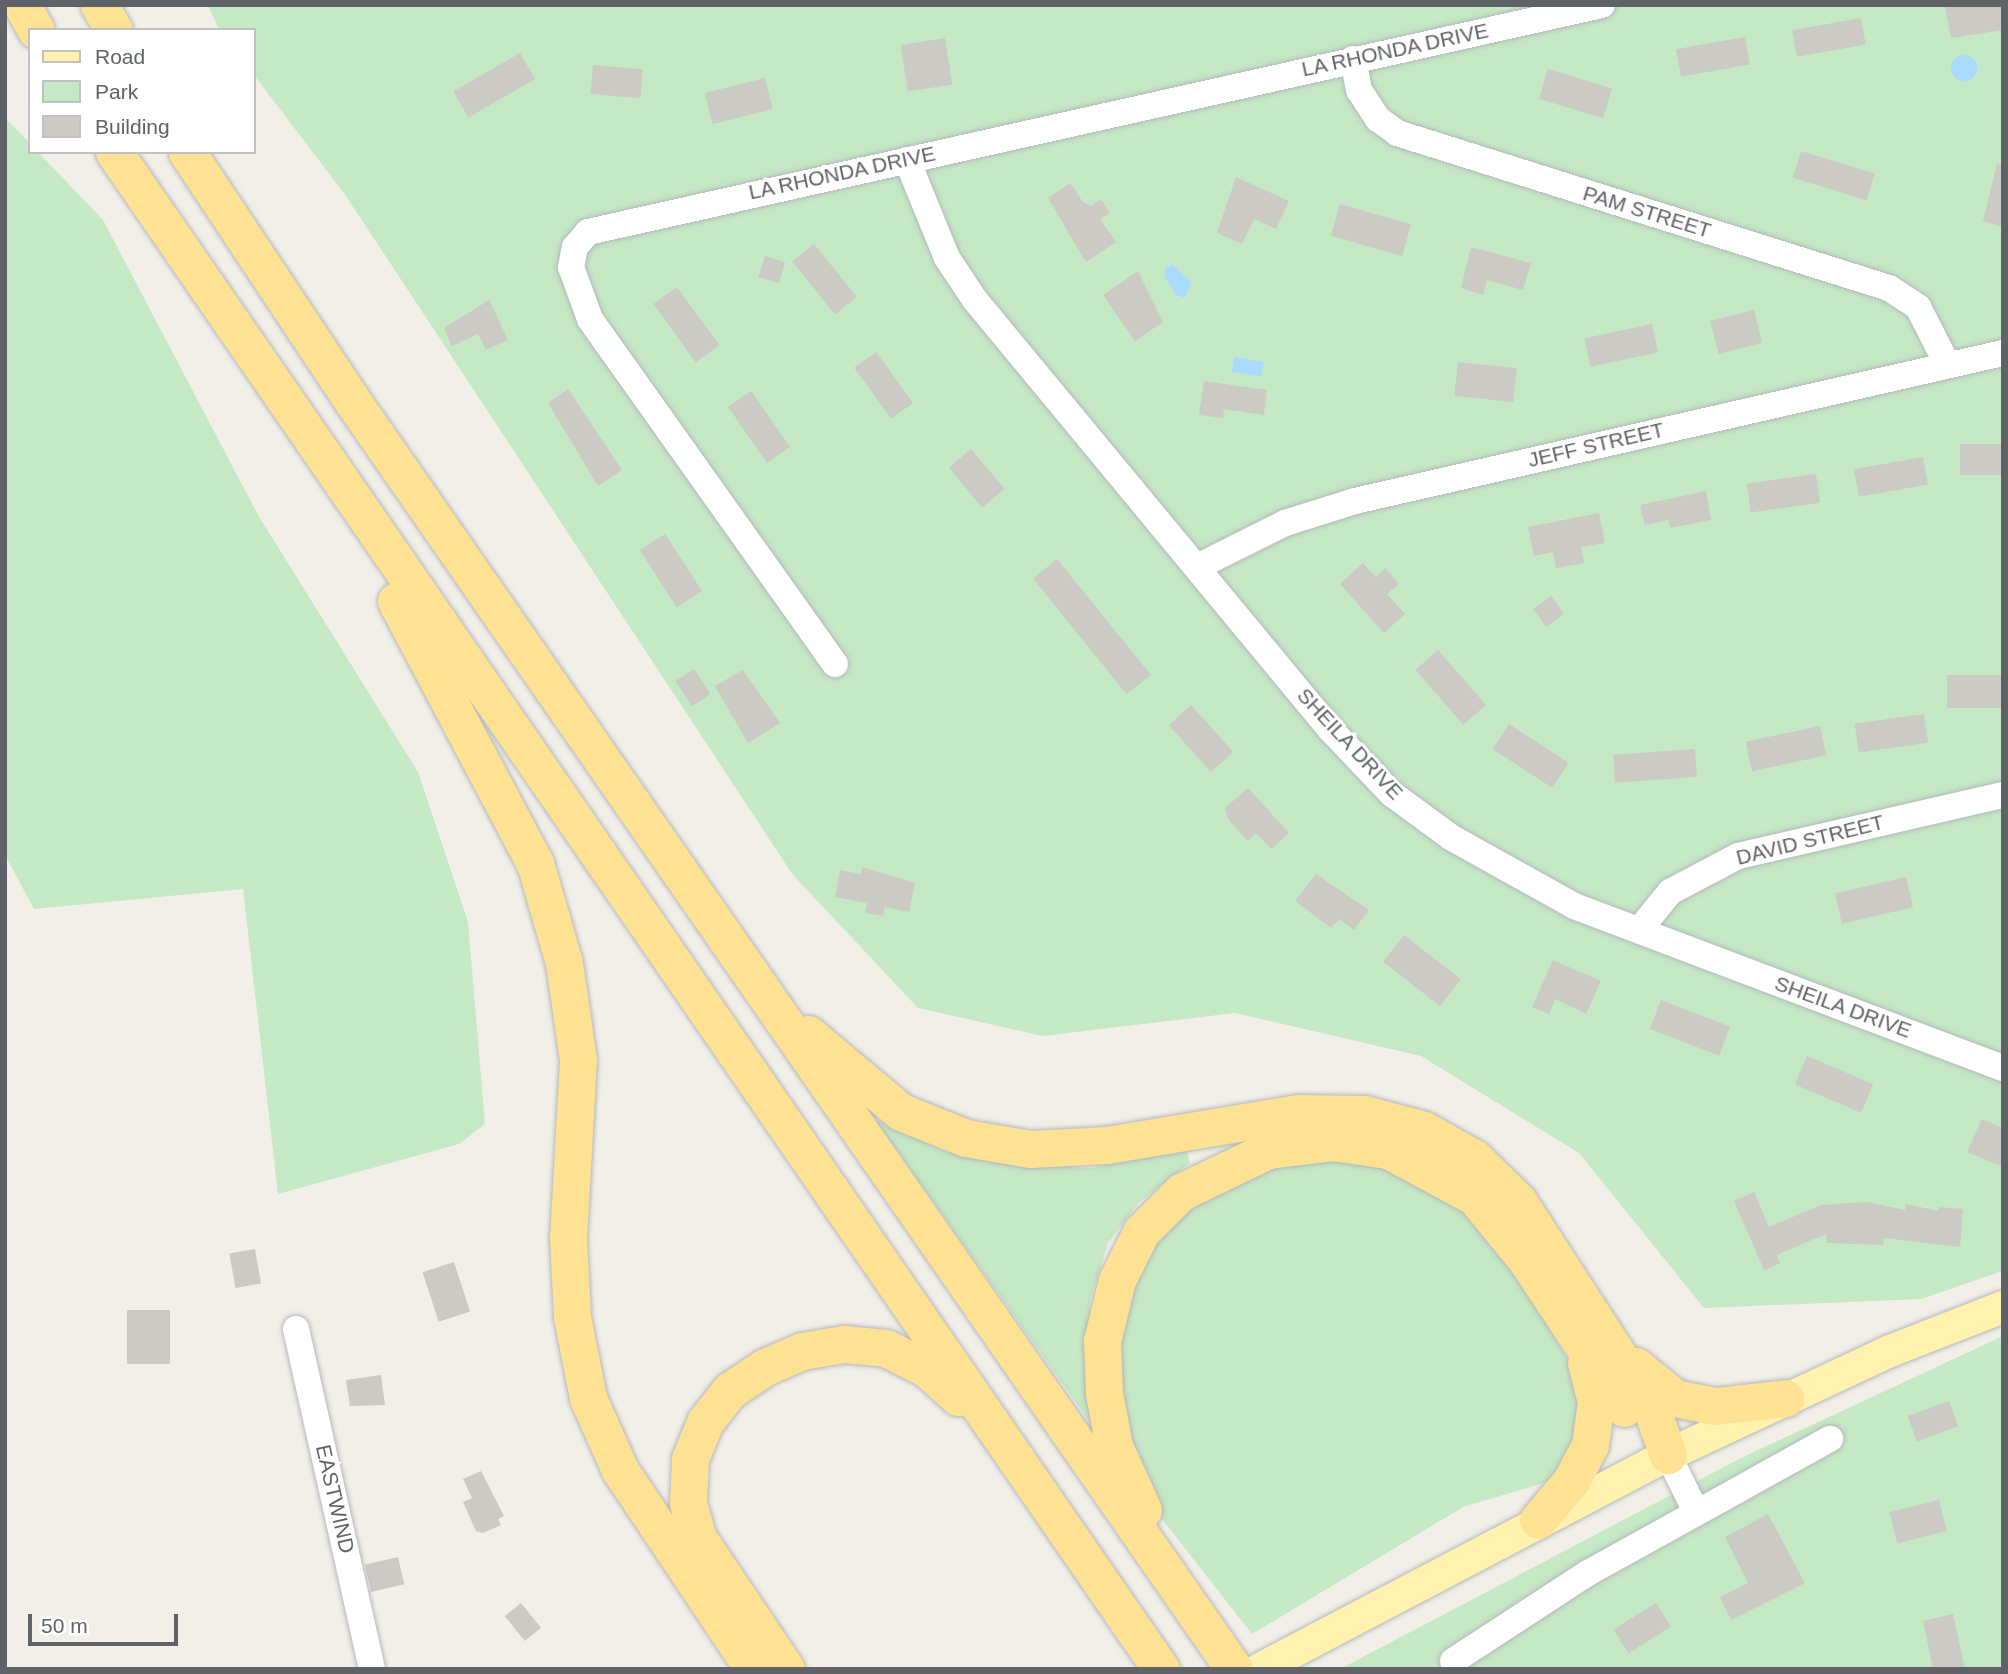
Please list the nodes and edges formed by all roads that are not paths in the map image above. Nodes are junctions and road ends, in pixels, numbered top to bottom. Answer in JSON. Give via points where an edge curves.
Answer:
{"nodes":[{"id":1,"x":22,"y":5,"type":"edge"},
{"id":2,"x":99,"y":5,"type":"edge"},
{"id":3,"x":1602,"y":5,"type":"edge"},
{"id":4,"x":35,"y":28,"type":"edge"},
{"id":5,"x":113,"y":28,"type":"edge"},
{"id":6,"x":1353,"y":59,"type":"junction"},
{"id":7,"x":115,"y":154,"type":"edge"},
{"id":8,"x":188,"y":154,"type":"edge"},
{"id":9,"x":907,"y":160,"type":"junction"},
{"id":10,"x":2003,"y":354,"type":"edge"},
{"id":11,"x":1947,"y":364,"type":"junction"},
{"id":12,"x":295,"y":420,"type":"junction"},
{"id":13,"x":1199,"y":566,"type":"junction"},
{"id":14,"x":835,"y":664,"type":"dead end"},
{"id":15,"x":2003,"y":795,"type":"edge"},
{"id":16,"x":1640,"y":929,"type":"junction"},
{"id":17,"x":762,"y":993,"type":"junction"},
{"id":18,"x":2003,"y":1068,"type":"edge"},
{"id":19,"x":2003,"y":1307,"type":"edge"},
{"id":20,"x":296,"y":1329,"type":"dead end"},
{"id":21,"x":1595,"y":1341,"type":"junction"},
{"id":22,"x":1786,"y":1398,"type":"junction"},
{"id":23,"x":995,"y":1430,"type":"junction"},
{"id":24,"x":1830,"y":1440,"type":"dead end"},
{"id":25,"x":1668,"y":1455,"type":"junction"},
{"id":26,"x":1696,"y":1512,"type":"junction"},
{"id":27,"x":1538,"y":1520,"type":"junction"},
{"id":28,"x":1177,"y":1588,"type":"junction"},
{"id":29,"x":1453,"y":1661,"type":"dead end"},
{"id":30,"x":372,"y":1669,"type":"edge"},
{"id":31,"x":753,"y":1669,"type":"edge"},
{"id":32,"x":786,"y":1669,"type":"edge"},
{"id":33,"x":1161,"y":1669,"type":"edge"},
{"id":34,"x":1234,"y":1669,"type":"edge"},
{"id":35,"x":1260,"y":1669,"type":"edge"}],
"edges":[{"from":1,"to":4,"type":"highway"},
{"from":2,"to":5,"type":"highway"},
{"from":3,"to":6,"type":"street","name":"LA RHONDA DRIVE"},
{"from":6,"to":9,"type":"street","name":"LA RHONDA DRIVE"},
{"from":6,"to":11,"type":"street","name":"PAM STREET","via":[[1359,90],[1378,119],[1397,133],[1889,288],[1918,307]]},
{"from":7,"to":12,"type":"highway"},
{"from":8,"to":17,"type":"highway","via":[[359,410]]},
{"from":9,"to":13,"type":"street","name":"SHEILA DRIVE","via":[[947,258],[975,300]]},
{"from":9,"to":14,"type":"street","name":"LA RHONDA DRIVE","via":[[589,232],[575,247],[571,267],[596,328]]},
{"from":10,"to":11,"type":"street","name":"JEFF STREET"},
{"from":11,"to":13,"type":"street","name":"JEFF STREET","via":[[1355,501],[1285,523]]},
{"from":12,"to":23,"type":"highway"},
{"from":12,"to":31,"type":"highway","via":[[535,863],[564,963],[578,1060],[568,1238],[572,1317],[588,1398],[620,1470]]},
{"from":13,"to":16,"type":"street","name":"SHEILA DRIVE","via":[[1330,729],[1392,794],[1452,838],[1522,878],[1574,906]]},
{"from":15,"to":16,"type":"street","name":"DAVID STREET","via":[[1738,856],[1670,892]]},
{"from":16,"to":18,"type":"street","name":"SHEILA DRIVE"},
{"from":17,"to":21,"type":"highway","via":[[901,1112],[966,1138],[1030,1149],[1107,1145],[1299,1113],[1364,1114],[1424,1130],[1474,1158],[1518,1201]]},
{"from":17,"to":28,"type":"highway"},
{"from":19,"to":22,"type":"main road"},
{"from":20,"to":30,"type":"street","name":"EASTWIND"},
{"from":21,"to":22,"type":"highway","via":[[1675,1398],[1715,1406]]},
{"from":21,"to":25,"type":"highway","via":[[1650,1404]]},
{"from":21,"to":27,"type":"highway","via":[[1596,1402],[1590,1444],[1571,1481]]},
{"from":21,"to":28,"type":"highway","via":[[1475,1197],[1388,1150],[1333,1142],[1268,1150],[1181,1192],[1141,1232],[1117,1280],[1102,1341],[1114,1446]]},
{"from":22,"to":25,"type":"main road"},
{"from":23,"to":32,"type":"highway","via":[[927,1369],[886,1348],[844,1344],[803,1351],[765,1367],[729,1391],[705,1422],[690,1459],[688,1503],[698,1538]]},
{"from":23,"to":33,"type":"highway"},
{"from":24,"to":26,"type":"street"},
{"from":25,"to":26,"type":"street"},
{"from":25,"to":27,"type":"main road"},
{"from":26,"to":29,"type":"street","via":[[1548,1596]]},
{"from":27,"to":35,"type":"main road"},
{"from":28,"to":34,"type":"highway"}]}
